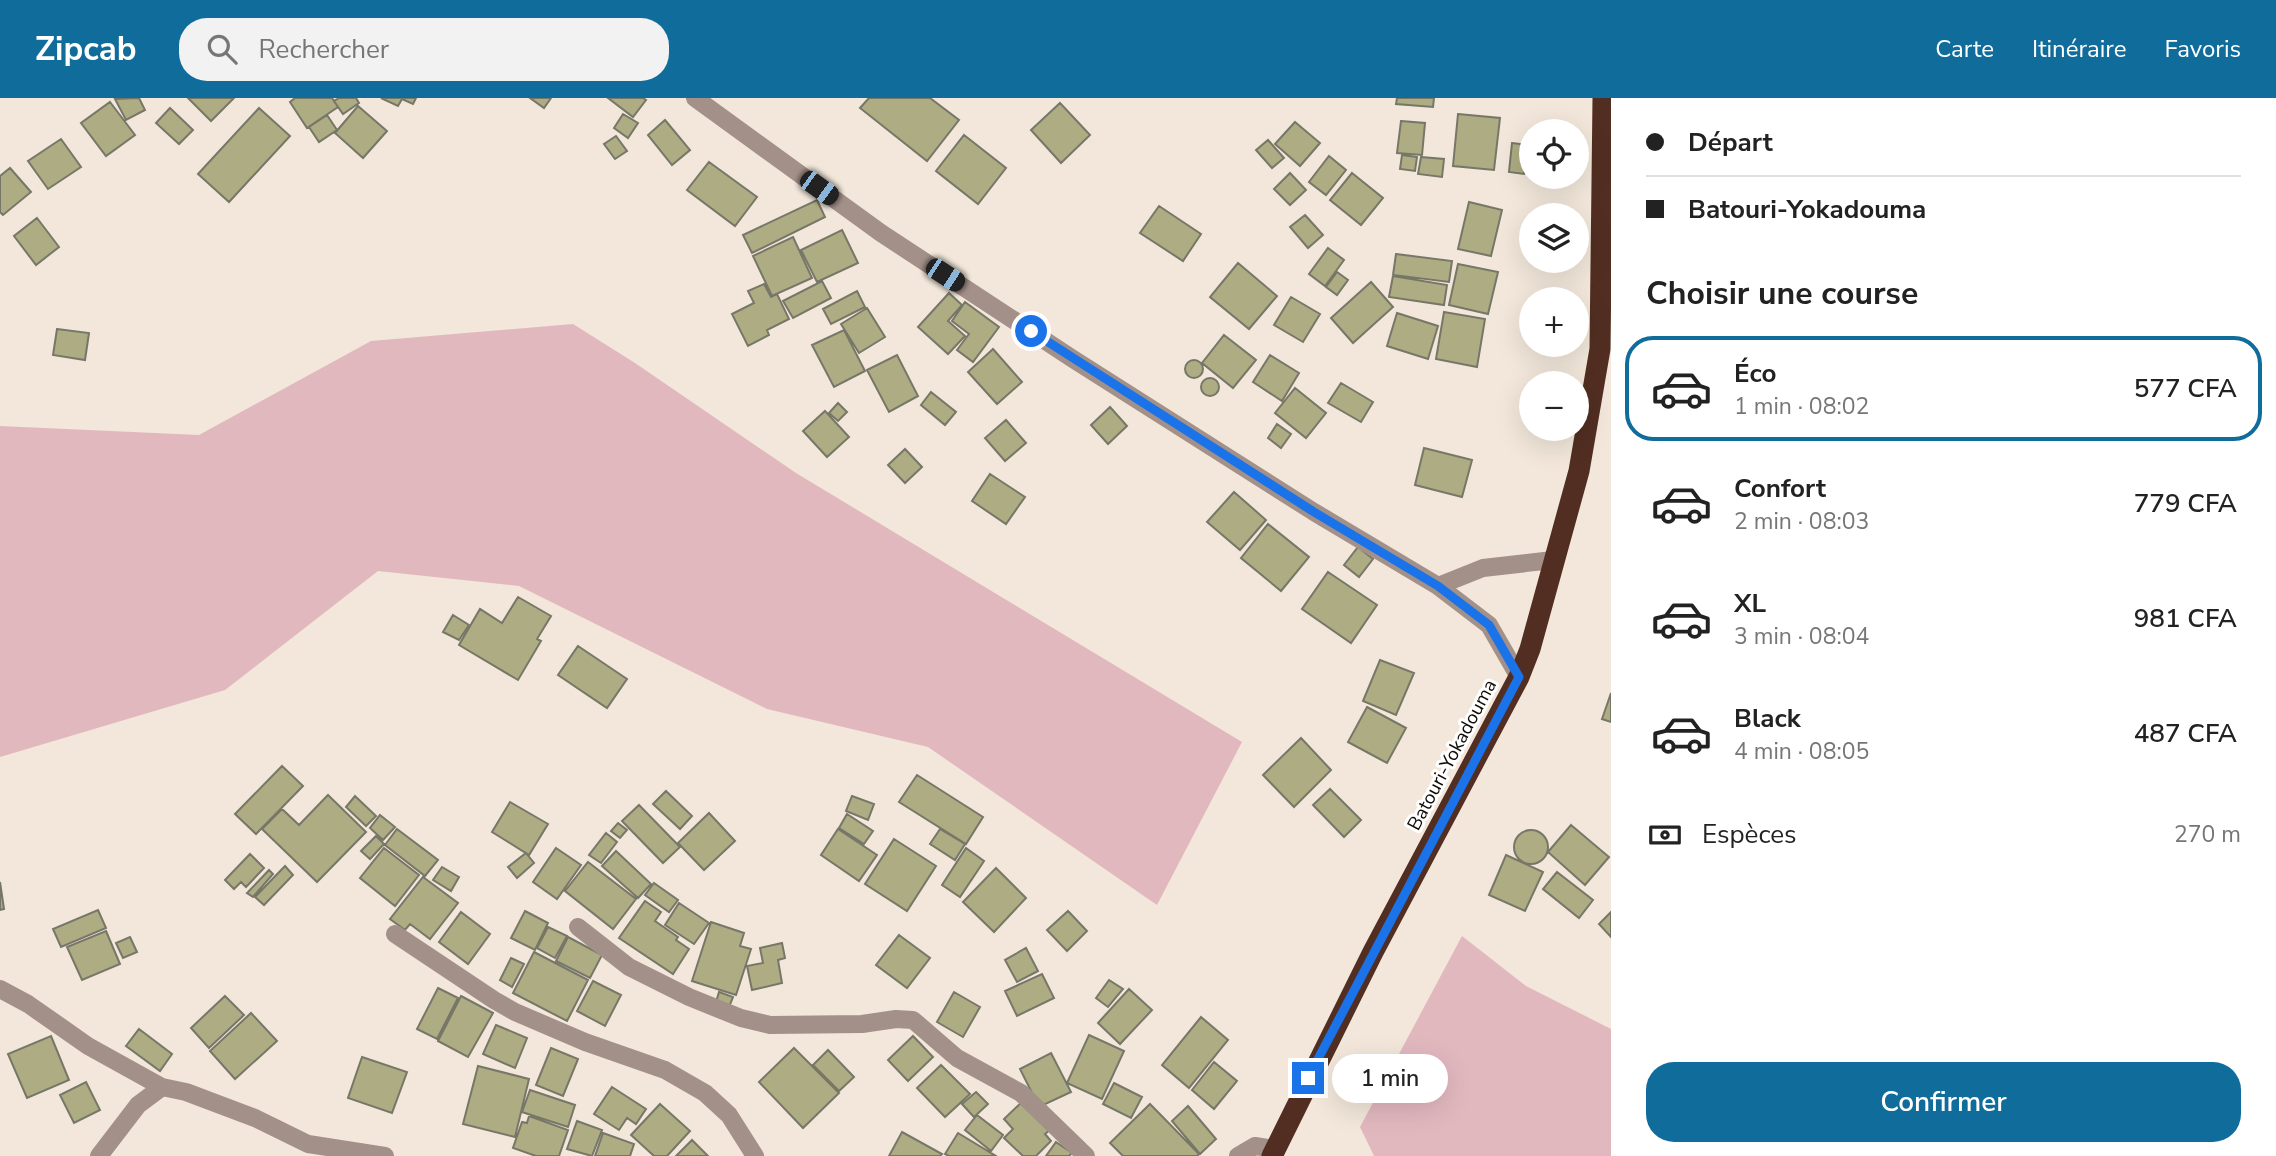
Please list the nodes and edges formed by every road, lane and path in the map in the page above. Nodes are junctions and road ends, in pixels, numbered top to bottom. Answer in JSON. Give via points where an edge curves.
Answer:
{"nodes":[{"id":1,"x":695,"y":98,"type":"edge"},
{"id":2,"x":1603,"y":98,"type":"edge"},
{"id":3,"x":1606,"y":351,"type":"edge"},
{"id":4,"x":1553,"y":560,"type":"junction"},
{"id":5,"x":1438,"y":586,"type":"junction"},
{"id":6,"x":1519,"y":677,"type":"junction"},
{"id":7,"x":578,"y":926,"type":"dead end"},
{"id":8,"x":395,"y":934,"type":"dead end"},
{"id":9,"x":0,"y":989,"type":"edge"},
{"id":10,"x":162,"y":1087,"type":"junction"},
{"id":11,"x":1273,"y":1153,"type":"edge"},
{"id":12,"x":99,"y":1156,"type":"edge"},
{"id":13,"x":385,"y":1156,"type":"edge"},
{"id":14,"x":755,"y":1156,"type":"edge"},
{"id":15,"x":1086,"y":1156,"type":"edge"},
{"id":16,"x":1238,"y":1156,"type":"edge"}],
"edges":[{"from":1,"to":5,"type":"street","via":[[881,233],[1062,352]]},
{"from":2,"to":3,"type":"highway","name":"Batouri-Yokadouma"},
{"from":3,"to":4,"type":"highway","name":"Batouri-Yokadouma"},
{"from":4,"to":5,"type":"street","via":[[1483,568]]},
{"from":4,"to":6,"type":"highway","name":"Batouri-Yokadouma"},
{"from":5,"to":6,"type":"street","via":[[1489,625]]},
{"from":6,"to":11,"type":"highway","name":"Batouri-Yokadouma"},
{"from":7,"to":15,"type":"street","via":[[629,967],[741,1017],[770,1025],[913,1020],[957,1058],[1021,1093]]},
{"from":8,"to":14,"type":"street","via":[[515,1012],[665,1070],[705,1093],[729,1115]]},
{"from":9,"to":10,"type":"street"},
{"from":10,"to":12,"type":"street","via":[[138,1105]]},
{"from":10,"to":13,"type":"street","via":[[255,1118],[308,1143]]},
{"from":11,"to":16,"type":"street","via":[[1255,1146]]}]}
